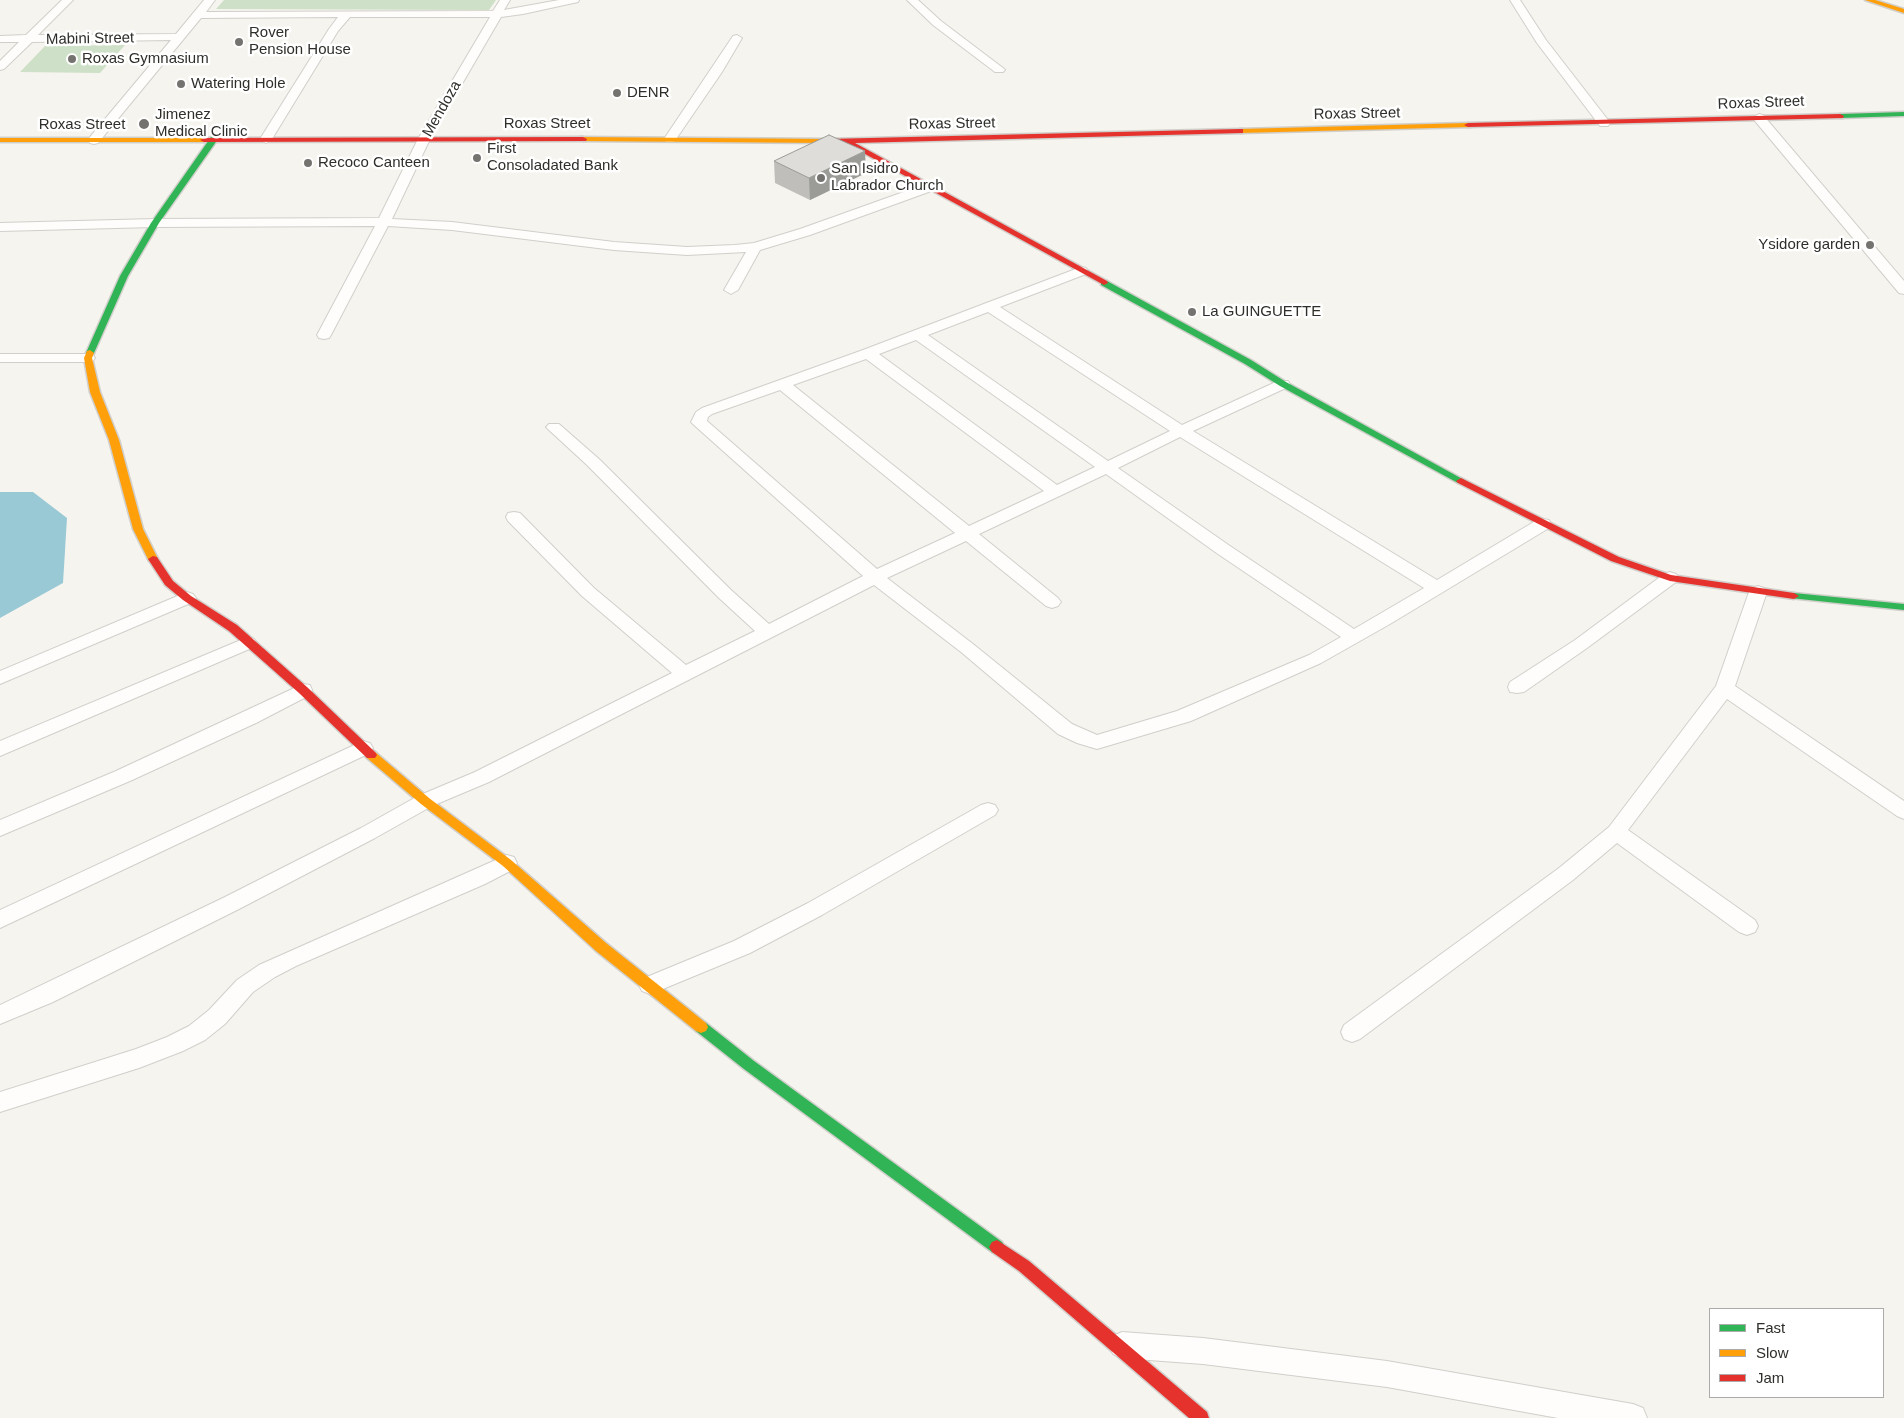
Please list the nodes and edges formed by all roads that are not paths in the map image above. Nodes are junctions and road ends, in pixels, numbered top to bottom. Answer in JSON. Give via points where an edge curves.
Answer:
{"nodes":[{"id":1,"x":68,"y":0,"type":"edge"},
{"id":2,"x":210,"y":0,"type":"edge"},
{"id":3,"x":505,"y":0,"type":"edge"},
{"id":4,"x":574,"y":0,"type":"edge"},
{"id":5,"x":912,"y":0,"type":"edge"},
{"id":6,"x":1515,"y":0,"type":"edge"},
{"id":7,"x":1868,"y":0,"type":"edge"},
{"id":8,"x":1904,"y":11,"type":"edge"},
{"id":9,"x":199,"y":14,"type":"junction"},
{"id":10,"x":347,"y":14,"type":"junction"},
{"id":11,"x":497,"y":14,"type":"junction"},
{"id":12,"x":181,"y":37,"type":"junction"},
{"id":13,"x":737,"y":38,"type":"dead end"},
{"id":14,"x":0,"y":39,"type":"edge"},
{"id":15,"x":29,"y":39,"type":"junction"},
{"id":16,"x":0,"y":67,"type":"edge"},
{"id":17,"x":1000,"y":70,"type":"dead end"},
{"id":18,"x":1904,"y":114,"type":"edge"},
{"id":19,"x":1760,"y":118,"type":"junction"},
{"id":20,"x":1604,"y":122,"type":"junction"},
{"id":21,"x":670,"y":138,"type":"junction"},
{"id":22,"x":214,"y":139,"type":"junction"},
{"id":23,"x":266,"y":139,"type":"junction"},
{"id":24,"x":424,"y":139,"type":"junction"},
{"id":25,"x":0,"y":140,"type":"edge"},
{"id":26,"x":94,"y":140,"type":"junction"},
{"id":27,"x":847,"y":141,"type":"junction"},
{"id":28,"x":930,"y":187,"type":"junction"},
{"id":29,"x":384,"y":222,"type":"junction"},
{"id":30,"x":156,"y":223,"type":"junction"},
{"id":31,"x":0,"y":227,"type":"edge"},
{"id":32,"x":755,"y":247,"type":"junction"},
{"id":33,"x":1081,"y":270,"type":"junction"},
{"id":34,"x":730,"y":290,"type":"dead end"},
{"id":35,"x":1904,"y":290,"type":"edge"},
{"id":36,"x":988,"y":306,"type":"junction"},
{"id":37,"x":917,"y":334,"type":"junction"},
{"id":38,"x":324,"y":335,"type":"dead end"},
{"id":39,"x":868,"y":353,"type":"junction"},
{"id":40,"x":0,"y":358,"type":"edge"},
{"id":41,"x":88,"y":358,"type":"junction"},
{"id":42,"x":1283,"y":384,"type":"junction"},
{"id":43,"x":783,"y":385,"type":"junction"},
{"id":44,"x":554,"y":427,"type":"dead end"},
{"id":45,"x":1181,"y":431,"type":"junction"},
{"id":46,"x":1106,"y":468,"type":"junction"},
{"id":47,"x":1055,"y":491,"type":"junction"},
{"id":48,"x":514,"y":517,"type":"dead end"},
{"id":49,"x":1543,"y":524,"type":"junction"},
{"id":50,"x":967,"y":533,"type":"junction"},
{"id":51,"x":875,"y":577,"type":"junction"},
{"id":52,"x":1670,"y":578,"type":"junction"},
{"id":53,"x":1437,"y":588,"type":"junction"},
{"id":54,"x":1758,"y":592,"type":"junction"},
{"id":55,"x":188,"y":598,"type":"junction"},
{"id":56,"x":1052,"y":602,"type":"dead end"},
{"id":57,"x":1904,"y":607,"type":"edge"},
{"id":58,"x":767,"y":632,"type":"junction"},
{"id":59,"x":1354,"y":637,"type":"junction"},
{"id":60,"x":248,"y":643,"type":"junction"},
{"id":61,"x":685,"y":674,"type":"junction"},
{"id":62,"x":0,"y":678,"type":"edge"},
{"id":63,"x":1517,"y":686,"type":"dead end"},
{"id":64,"x":1725,"y":688,"type":"junction"},
{"id":65,"x":303,"y":690,"type":"junction"},
{"id":66,"x":362,"y":748,"type":"junction"},
{"id":67,"x":0,"y":749,"type":"edge"},
{"id":68,"x":425,"y":801,"type":"junction"},
{"id":69,"x":988,"y":810,"type":"dead end"},
{"id":70,"x":1904,"y":811,"type":"edge"},
{"id":71,"x":0,"y":828,"type":"edge"},
{"id":72,"x":1616,"y":832,"type":"junction"},
{"id":73,"x":507,"y":863,"type":"junction"},
{"id":74,"x":0,"y":920,"type":"edge"},
{"id":75,"x":1747,"y":926,"type":"dead end"},
{"id":76,"x":650,"y":985,"type":"junction"},
{"id":77,"x":0,"y":1014,"type":"edge"},
{"id":78,"x":1352,"y":1032,"type":"dead end"},
{"id":79,"x":0,"y":1102,"type":"edge"},
{"id":80,"x":1115,"y":1344,"type":"junction"},
{"id":81,"x":1201,"y":1418,"type":"edge"},
{"id":82,"x":1633,"y":1418,"type":"edge"}],
"edges":[{"from":1,"to":15,"type":"street"},
{"from":2,"to":9,"type":"street"},
{"from":3,"to":11,"type":"street","name":"Mendoza"},
{"from":4,"to":11,"type":"street"},
{"from":5,"to":17,"type":"street"},
{"from":6,"to":20,"type":"street","via":[[1541,41]]},
{"from":7,"to":8,"type":"street"},
{"from":9,"to":10,"type":"street"},
{"from":9,"to":12,"type":"street"},
{"from":10,"to":11,"type":"street"},
{"from":10,"to":23,"type":"street"},
{"from":11,"to":24,"type":"street","name":"Mendoza"},
{"from":12,"to":15,"type":"street","name":"Mabini Street"},
{"from":12,"to":26,"type":"street"},
{"from":13,"to":21,"type":"street"},
{"from":14,"to":15,"type":"street","name":"Mabini Street"},
{"from":15,"to":16,"type":"street"},
{"from":18,"to":19,"type":"street","name":"Roxas Street"},
{"from":19,"to":20,"type":"street","name":"Roxas Street"},
{"from":19,"to":35,"type":"street"},
{"from":20,"to":27,"type":"street","name":"Roxas Street"},
{"from":21,"to":24,"type":"street","name":"Roxas Street"},
{"from":21,"to":27,"type":"street","name":"Roxas Street"},
{"from":22,"to":23,"type":"street","name":"Roxas Street"},
{"from":22,"to":26,"type":"street","name":"Roxas Street"},
{"from":22,"to":30,"type":"street"},
{"from":23,"to":24,"type":"street","name":"Roxas Street"},
{"from":24,"to":29,"type":"street","name":"Mendoza"},
{"from":25,"to":26,"type":"street","name":"Roxas Street"},
{"from":27,"to":28,"type":"street"},
{"from":28,"to":32,"type":"street"},
{"from":28,"to":33,"type":"street"},
{"from":29,"to":30,"type":"street"},
{"from":29,"to":32,"type":"street","via":[[452,226],[639,248],[687,251]]},
{"from":29,"to":38,"type":"street"},
{"from":30,"to":31,"type":"street"},
{"from":30,"to":41,"type":"street","via":[[124,276]]},
{"from":32,"to":34,"type":"street"},
{"from":33,"to":36,"type":"street"},
{"from":33,"to":42,"type":"street"},
{"from":36,"to":37,"type":"street"},
{"from":36,"to":45,"type":"street"},
{"from":37,"to":39,"type":"street"},
{"from":37,"to":46,"type":"street"},
{"from":39,"to":43,"type":"street"},
{"from":39,"to":47,"type":"street"},
{"from":40,"to":41,"type":"street"},
{"from":41,"to":55,"type":"street","via":[[95,392],[114,440],[138,529],[157,568]]},
{"from":42,"to":45,"type":"street"},
{"from":42,"to":49,"type":"street"},
{"from":43,"to":50,"type":"street"},
{"from":43,"to":51,"type":"street","via":[[707,411],[699,422]]},
{"from":44,"to":58,"type":"street"},
{"from":45,"to":46,"type":"street"},
{"from":45,"to":53,"type":"street"},
{"from":46,"to":47,"type":"street"},
{"from":46,"to":59,"type":"street"},
{"from":47,"to":50,"type":"street"},
{"from":48,"to":61,"type":"street","via":[[588,592]]},
{"from":49,"to":52,"type":"street","via":[[1615,559]]},
{"from":49,"to":53,"type":"street"},
{"from":50,"to":51,"type":"street"},
{"from":50,"to":56,"type":"street"},
{"from":51,"to":58,"type":"street"},
{"from":51,"to":59,"type":"street","via":[[1064,729],[1097,742],[1184,716],[1315,658]]},
{"from":52,"to":54,"type":"street"},
{"from":52,"to":63,"type":"street","via":[[1582,644]]},
{"from":53,"to":59,"type":"street"},
{"from":54,"to":57,"type":"street"},
{"from":54,"to":64,"type":"street"},
{"from":55,"to":60,"type":"street"},
{"from":55,"to":62,"type":"street"},
{"from":58,"to":61,"type":"street"},
{"from":60,"to":65,"type":"street"},
{"from":60,"to":67,"type":"street"},
{"from":61,"to":68,"type":"street","via":[[482,777]]},
{"from":64,"to":70,"type":"street"},
{"from":64,"to":72,"type":"street"},
{"from":65,"to":66,"type":"street"},
{"from":65,"to":71,"type":"street","via":[[132,772]]},
{"from":66,"to":68,"type":"street"},
{"from":66,"to":74,"type":"street"},
{"from":68,"to":73,"type":"street"},
{"from":68,"to":77,"type":"street","via":[[224,907]]},
{"from":69,"to":76,"type":"street","via":[[815,910],[742,947]]},
{"from":72,"to":75,"type":"street"},
{"from":72,"to":78,"type":"street","via":[[1566,874]]},
{"from":73,"to":76,"type":"street","via":[[601,947]]},
{"from":73,"to":79,"type":"street","via":[[267,971],[245,986],[197,1033],[175,1044]]},
{"from":76,"to":80,"type":"street","via":[[749,1065],[1024,1266]]},
{"from":80,"to":81,"type":"street"},
{"from":80,"to":82,"type":"street","via":[[1203,1351],[1387,1374]]}]}
